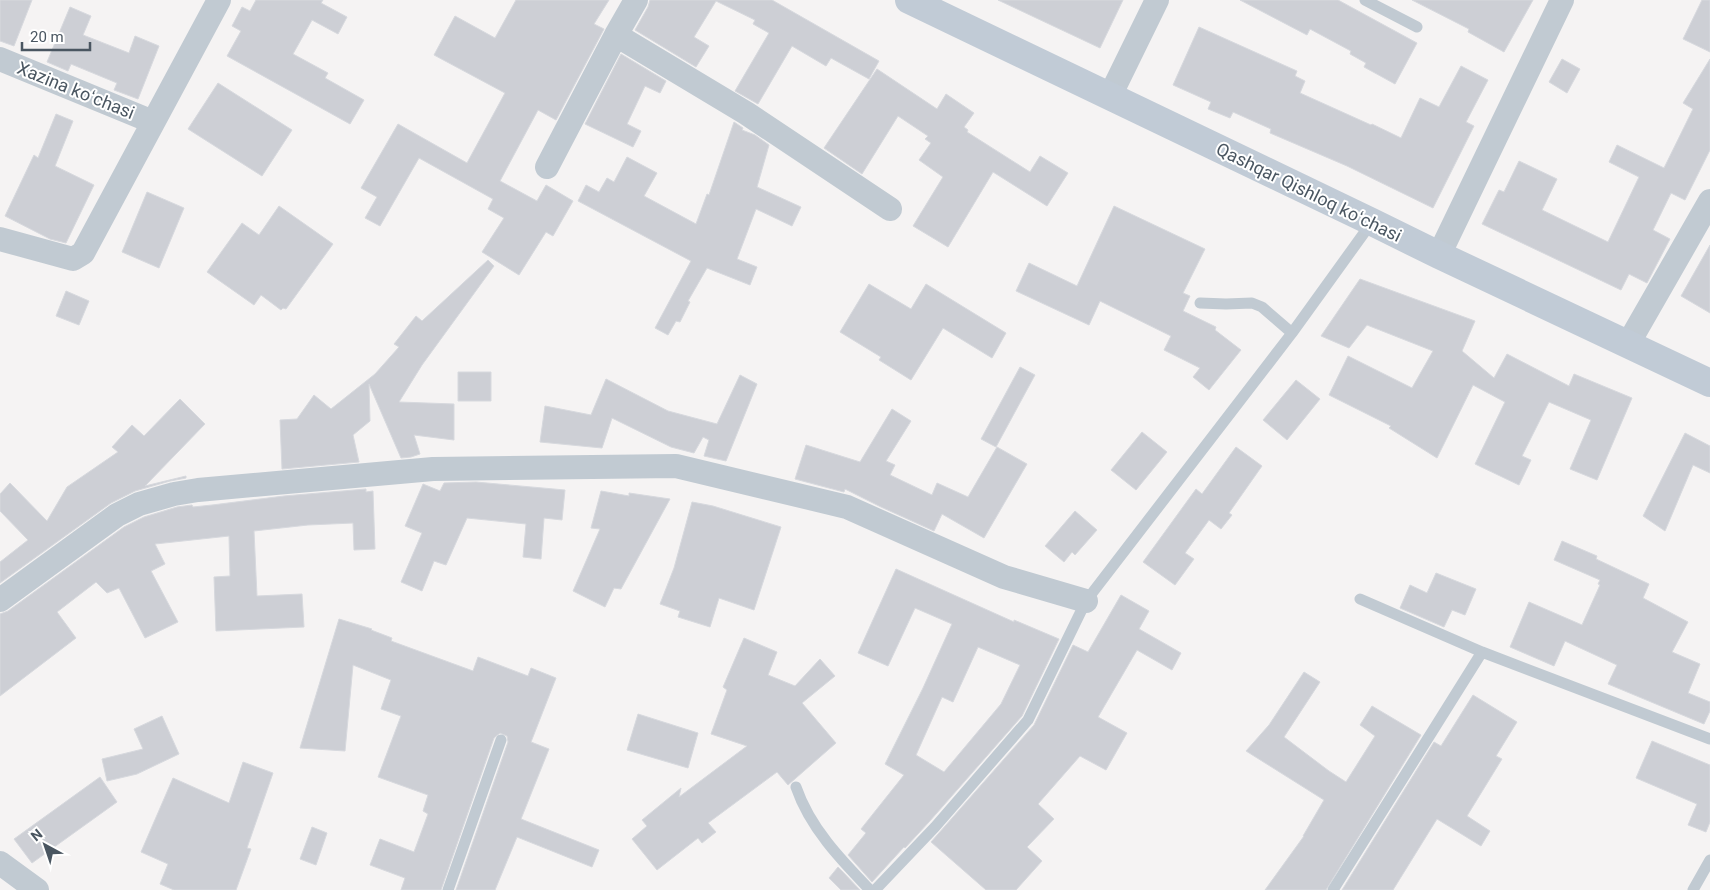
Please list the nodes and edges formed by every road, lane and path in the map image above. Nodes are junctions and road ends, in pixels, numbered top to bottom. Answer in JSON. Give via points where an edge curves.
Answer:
{"nodes":[{"id":1,"x":219,"y":0,"type":"edge"},
{"id":2,"x":636,"y":0,"type":"edge"},
{"id":3,"x":909,"y":0,"type":"edge"},
{"id":4,"x":1157,"y":0,"type":"edge"},
{"id":5,"x":1365,"y":0,"type":"edge"},
{"id":6,"x":1562,"y":0,"type":"edge"},
{"id":7,"x":1417,"y":27,"type":"dead end"},
{"id":8,"x":616,"y":35,"type":"junction"},
{"id":9,"x":0,"y":59,"type":"edge"},
{"id":10,"x":1110,"y":96,"type":"junction"},
{"id":11,"x":153,"y":122,"type":"junction"},
{"id":12,"x":547,"y":167,"type":"dead end"},
{"id":13,"x":1710,"y":201,"type":"edge"},
{"id":14,"x":890,"y":209,"type":"dead end"},
{"id":15,"x":1372,"y":222,"type":"junction"},
{"id":16,"x":0,"y":239,"type":"edge"},
{"id":17,"x":1439,"y":255,"type":"junction"},
{"id":18,"x":1200,"y":302,"type":"dead end"},
{"id":19,"x":1292,"y":333,"type":"junction"},
{"id":20,"x":1628,"y":344,"type":"junction"},
{"id":21,"x":1710,"y":383,"type":"edge"},
{"id":22,"x":1360,"y":599,"type":"dead end"},
{"id":23,"x":0,"y":600,"type":"edge"},
{"id":24,"x":1086,"y":601,"type":"junction"},
{"id":25,"x":1482,"y":652,"type":"junction"},
{"id":26,"x":1710,"y":739,"type":"edge"},
{"id":27,"x":501,"y":740,"type":"dead end"},
{"id":28,"x":796,"y":787,"type":"dead end"},
{"id":29,"x":1710,"y":860,"type":"edge"},
{"id":30,"x":0,"y":863,"type":"edge"},
{"id":31,"x":37,"y":890,"type":"edge"},
{"id":32,"x":448,"y":890,"type":"edge"},
{"id":33,"x":870,"y":890,"type":"edge"},
{"id":34,"x":875,"y":890,"type":"edge"},
{"id":35,"x":1333,"y":890,"type":"edge"},
{"id":36,"x":1693,"y":890,"type":"edge"}],
"edges":[{"from":1,"to":11,"type":"street"},
{"from":2,"to":8,"type":"street"},
{"from":3,"to":10,"type":"main road","name":"Qashqar Qishloq koʻchasi"},
{"from":4,"to":10,"type":"street"},
{"from":5,"to":7,"type":"lane"},
{"from":6,"to":17,"type":"street"},
{"from":8,"to":12,"type":"street"},
{"from":8,"to":14,"type":"street","via":[[746,113]]},
{"from":9,"to":11,"type":"street","name":"Xazina koʻchasi"},
{"from":10,"to":15,"type":"main road","name":"Qashqar Qishloq koʻchasi"},
{"from":11,"to":16,"type":"street","via":[[83,253],[73,259]]},
{"from":13,"to":20,"type":"street"},
{"from":15,"to":17,"type":"main road","name":"Qashqar Qishloq koʻchasi"},
{"from":15,"to":19,"type":"lane"},
{"from":17,"to":20,"type":"main road","name":"Qashqar Qishloq koʻchasi"},
{"from":18,"to":19,"type":"lane","via":[[1252,303],[1262,307]]},
{"from":19,"to":24,"type":"lane"},
{"from":20,"to":21,"type":"main road","name":"Qashqar Qishloq koʻchasi"},
{"from":22,"to":25,"type":"lane"},
{"from":23,"to":24,"type":"street","via":[[117,515],[139,504],[174,494],[433,468],[676,466],[847,507],[1004,577]]},
{"from":24,"to":34,"type":"lane","via":[[1028,720]]},
{"from":25,"to":26,"type":"lane"},
{"from":25,"to":35,"type":"lane"},
{"from":27,"to":32,"type":"lane"},
{"from":28,"to":33,"type":"lane","via":[[832,850]]},
{"from":29,"to":36,"type":"lane"},
{"from":30,"to":31,"type":"street"}]}
